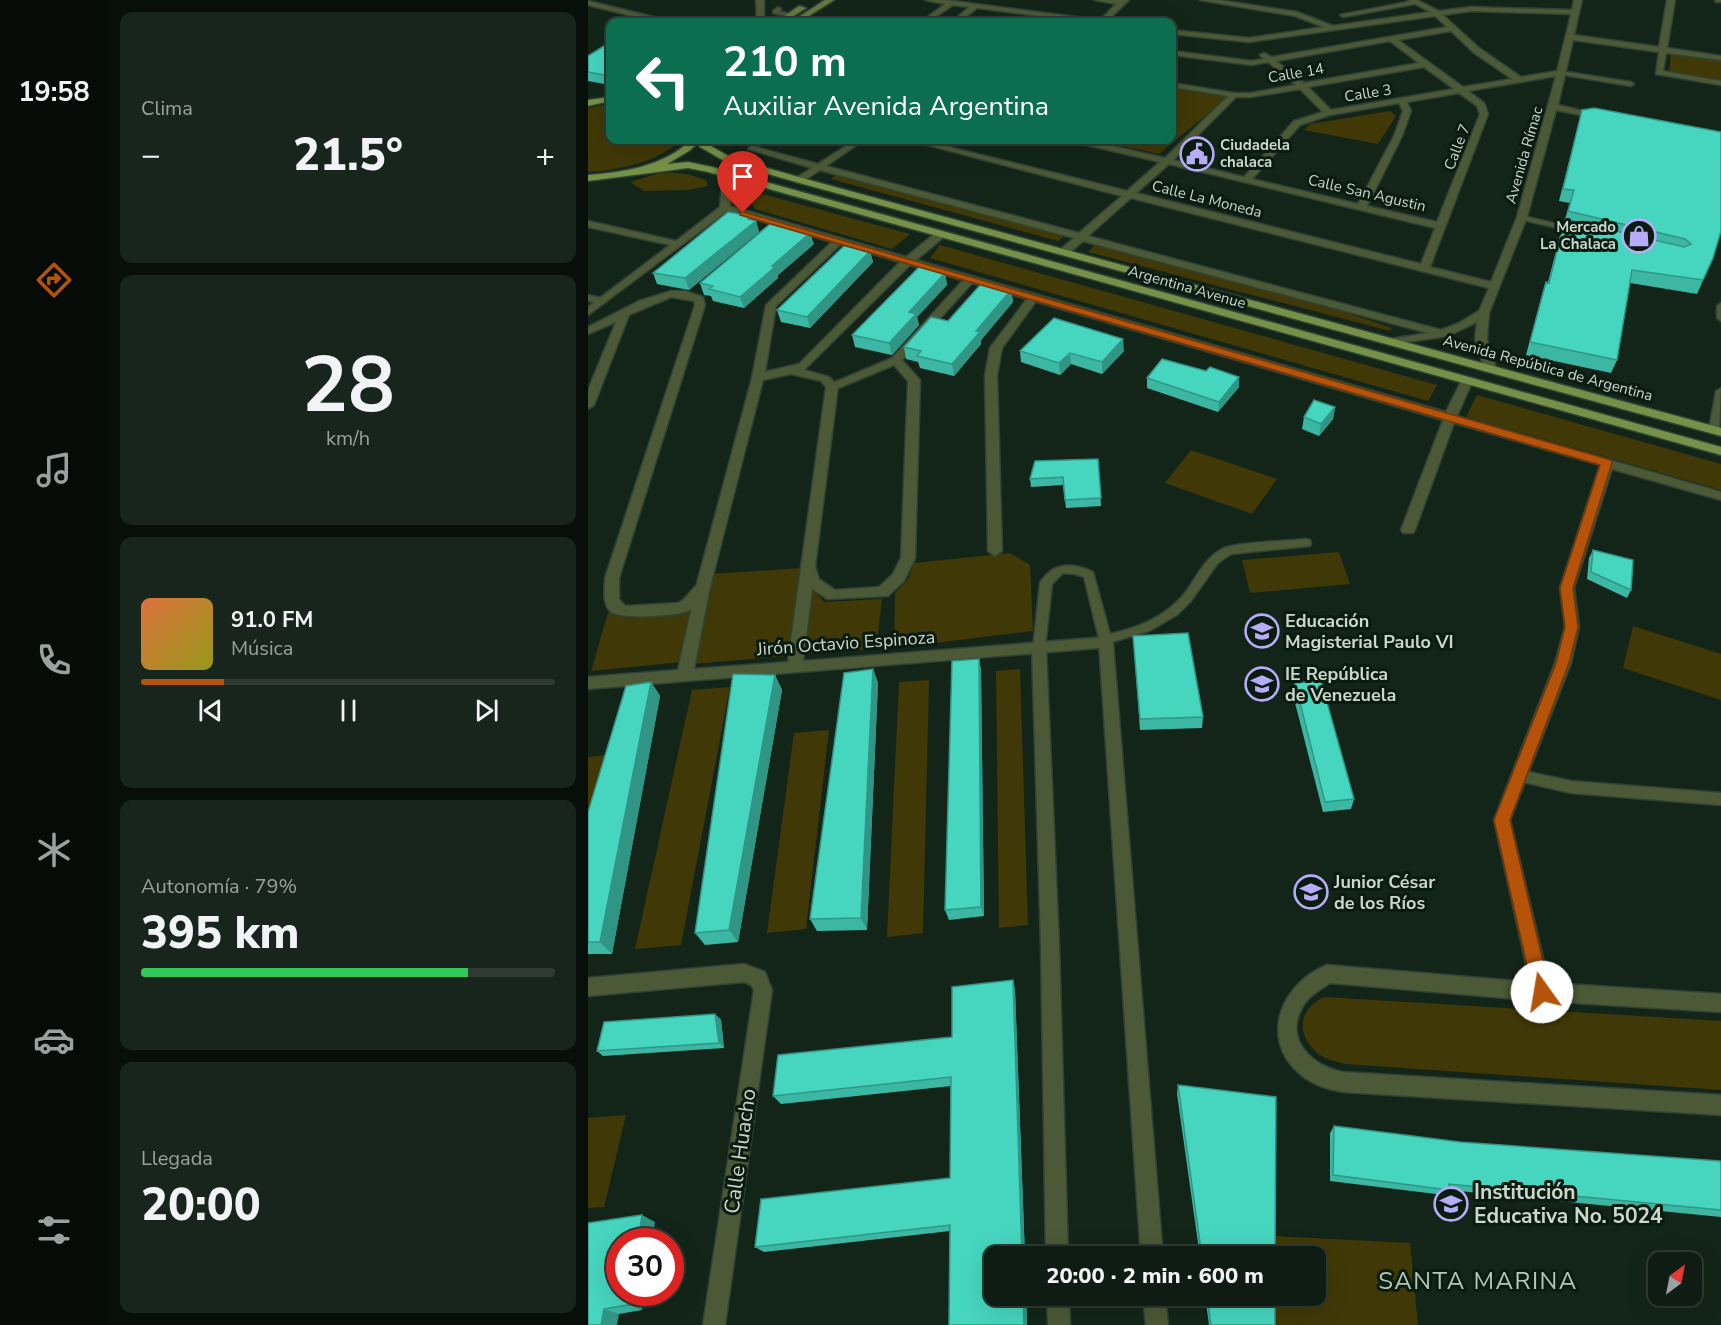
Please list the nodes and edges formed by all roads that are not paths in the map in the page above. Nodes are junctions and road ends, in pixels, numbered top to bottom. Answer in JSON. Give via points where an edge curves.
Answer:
{"nodes":[{"id":1,"x":760,"y":0,"type":"edge"},
{"id":2,"x":815,"y":0,"type":"edge"},
{"id":3,"x":830,"y":0,"type":"edge"},
{"id":4,"x":929,"y":0,"type":"edge"},
{"id":5,"x":1099,"y":0,"type":"edge"},
{"id":6,"x":1204,"y":0,"type":"edge"},
{"id":7,"x":1578,"y":0,"type":"edge"},
{"id":8,"x":1671,"y":0,"type":"edge"},
{"id":9,"x":1415,"y":1,"type":"edge"},
{"id":10,"x":966,"y":2,"type":"edge"},
{"id":11,"x":1124,"y":2,"type":"edge"},
{"id":12,"x":590,"y":3,"type":"edge"},
{"id":13,"x":951,"y":3,"type":"junction"},
{"id":14,"x":975,"y":6,"type":"junction"},
{"id":15,"x":771,"y":9,"type":"junction"},
{"id":16,"x":1435,"y":12,"type":"junction"},
{"id":17,"x":1575,"y":12,"type":"junction"},
{"id":18,"x":1343,"y":15,"type":"dead end"},
{"id":19,"x":648,"y":18,"type":"edge"},
{"id":20,"x":764,"y":18,"type":"edge"},
{"id":21,"x":791,"y":18,"type":"edge"},
{"id":22,"x":794,"y":18,"type":"edge"},
{"id":23,"x":795,"y":18,"type":"edge"},
{"id":24,"x":930,"y":18,"type":"edge"},
{"id":25,"x":960,"y":18,"type":"edge"},
{"id":26,"x":1044,"y":18,"type":"edge"},
{"id":27,"x":1106,"y":18,"type":"edge"},
{"id":28,"x":1332,"y":28,"type":"junction"},
{"id":29,"x":1453,"y":28,"type":"junction"},
{"id":30,"x":1176,"y":32,"type":"edge"},
{"id":31,"x":1569,"y":37,"type":"junction"},
{"id":32,"x":1392,"y":39,"type":"junction"},
{"id":33,"x":1249,"y":40,"type":"junction"},
{"id":34,"x":1663,"y":50,"type":"junction"},
{"id":35,"x":1176,"y":54,"type":"edge"},
{"id":36,"x":1721,"y":58,"type":"edge"},
{"id":37,"x":1269,"y":59,"type":"junction"},
{"id":38,"x":1425,"y":63,"type":"junction"},
{"id":39,"x":1560,"y":73,"type":"junction"},
{"id":40,"x":1519,"y":80,"type":"junction"},
{"id":41,"x":1721,"y":83,"type":"edge"},
{"id":42,"x":1631,"y":84,"type":"dead end"},
{"id":43,"x":1301,"y":85,"type":"junction"},
{"id":44,"x":1176,"y":86,"type":"edge"},
{"id":45,"x":1462,"y":90,"type":"junction"},
{"id":46,"x":1234,"y":95,"type":"junction"},
{"id":47,"x":606,"y":100,"type":"edge"},
{"id":48,"x":1403,"y":102,"type":"junction"},
{"id":49,"x":588,"y":104,"type":"edge"},
{"id":50,"x":1552,"y":107,"type":"junction"},
{"id":51,"x":1329,"y":113,"type":"junction"},
{"id":52,"x":1609,"y":117,"type":"edge"},
{"id":53,"x":691,"y":144,"type":"edge"},
{"id":54,"x":703,"y":144,"type":"edge"},
{"id":55,"x":854,"y":144,"type":"edge"},
{"id":56,"x":928,"y":144,"type":"edge"},
{"id":57,"x":1095,"y":144,"type":"edge"},
{"id":58,"x":752,"y":148,"type":"dead end"},
{"id":59,"x":1167,"y":160,"type":"junction"},
{"id":60,"x":818,"y":167,"type":"junction"},
{"id":61,"x":644,"y":169,"type":"junction"},
{"id":62,"x":738,"y":177,"type":"junction"},
{"id":63,"x":589,"y":178,"type":"edge"},
{"id":64,"x":799,"y":180,"type":"junction"},
{"id":65,"x":1246,"y":180,"type":"junction"},
{"id":66,"x":1128,"y":194,"type":"junction"},
{"id":67,"x":1360,"y":207,"type":"junction"},
{"id":68,"x":725,"y":208,"type":"junction"},
{"id":69,"x":1522,"y":217,"type":"junction"},
{"id":70,"x":588,"y":224,"type":"edge"},
{"id":71,"x":778,"y":224,"type":"junction"},
{"id":72,"x":1441,"y":226,"type":"junction"},
{"id":73,"x":941,"y":234,"type":"junction"},
{"id":74,"x":764,"y":235,"type":"edge"},
{"id":75,"x":1593,"y":235,"type":"edge"},
{"id":76,"x":1081,"y":237,"type":"junction"},
{"id":77,"x":839,"y":242,"type":"junction"},
{"id":78,"x":678,"y":244,"type":"junction"},
{"id":79,"x":1064,"y":252,"type":"junction"},
{"id":80,"x":908,"y":261,"type":"junction"},
{"id":81,"x":1424,"y":269,"type":"junction"},
{"id":82,"x":970,"y":279,"type":"junction"},
{"id":83,"x":1495,"y":286,"type":"junction"},
{"id":84,"x":1034,"y":297,"type":"junction"},
{"id":85,"x":588,"y":298,"type":"edge"},
{"id":86,"x":602,"y":301,"type":"junction"},
{"id":87,"x":1721,"y":306,"type":"edge"},
{"id":88,"x":588,"y":312,"type":"edge"},
{"id":89,"x":1484,"y":312,"type":"junction"},
{"id":90,"x":624,"y":315,"type":"junction"},
{"id":91,"x":1721,"y":318,"type":"edge"},
{"id":92,"x":588,"y":331,"type":"edge"},
{"id":93,"x":1444,"y":334,"type":"junction"},
{"id":94,"x":1394,"y":341,"type":"junction"},
{"id":95,"x":896,"y":360,"type":"junction"},
{"id":96,"x":1490,"y":368,"type":"junction"},
{"id":97,"x":794,"y":371,"type":"junction"},
{"id":98,"x":758,"y":378,"type":"junction"},
{"id":99,"x":1467,"y":380,"type":"junction"},
{"id":100,"x":832,"y":386,"type":"junction"},
{"id":101,"x":1721,"y":391,"type":"edge"},
{"id":102,"x":588,"y":405,"type":"edge"},
{"id":103,"x":1450,"y":417,"type":"junction"},
{"id":104,"x":1717,"y":431,"type":"edge"},
{"id":105,"x":1721,"y":451,"type":"edge"},
{"id":106,"x":1607,"y":463,"type":"junction"},
{"id":107,"x":1721,"y":496,"type":"edge"},
{"id":108,"x":1408,"y":530,"type":"dead end"},
{"id":109,"x":1306,"y":543,"type":"dead end"},
{"id":110,"x":995,"y":551,"type":"dead end"},
{"id":111,"x":808,"y":564,"type":"junction"},
{"id":112,"x":703,"y":587,"type":"junction"},
{"id":113,"x":1106,"y":641,"type":"junction"},
{"id":114,"x":1039,"y":648,"type":"junction"},
{"id":115,"x":795,"y":667,"type":"junction"},
{"id":116,"x":685,"y":675,"type":"junction"},
{"id":117,"x":588,"y":683,"type":"edge"},
{"id":118,"x":1519,"y":776,"type":"junction"},
{"id":119,"x":1721,"y":799,"type":"edge"},
{"id":120,"x":588,"y":987,"type":"edge"},
{"id":121,"x":1542,"y":992,"type":"junction"},
{"id":122,"x":1721,"y":1003,"type":"edge"},
{"id":123,"x":1721,"y":1105,"type":"edge"},
{"id":124,"x":1058,"y":1246,"type":"edge"},
{"id":125,"x":1151,"y":1246,"type":"edge"},
{"id":126,"x":1058,"y":1306,"type":"edge"},
{"id":127,"x":1155,"y":1306,"type":"edge"},
{"id":128,"x":714,"y":1325,"type":"edge"},
{"id":129,"x":1059,"y":1325,"type":"edge"},
{"id":130,"x":1157,"y":1325,"type":"edge"}],
"edges":[{"from":1,"to":15,"type":"street"},
{"from":2,"to":22,"type":"main road"},
{"from":3,"to":23,"type":"main road"},
{"from":4,"to":13,"type":"street"},
{"from":5,"to":11,"type":"street"},
{"from":6,"to":28,"type":"street","via":[[1297,14]]},
{"from":7,"to":17,"type":"street","name":"Avenida Rímac"},
{"from":8,"to":34,"type":"street"},
{"from":9,"to":16,"type":"street"},
{"from":9,"to":18,"type":"lane"},
{"from":10,"to":13,"type":"street"},
{"from":10,"to":14,"type":"street"},
{"from":11,"to":27,"type":"street"},
{"from":12,"to":19,"type":"street"},
{"from":13,"to":24,"type":"street"},
{"from":14,"to":25,"type":"street"},
{"from":14,"to":26,"type":"street"},
{"from":15,"to":20,"type":"street"},
{"from":15,"to":21,"type":"lane"},
{"from":16,"to":17,"type":"street","via":[[1502,8]]},
{"from":16,"to":28,"type":"street"},
{"from":16,"to":29,"type":"street"},
{"from":17,"to":31,"type":"street","name":"Avenida Rímac"},
{"from":28,"to":33,"type":"street"},
{"from":29,"to":32,"type":"street"},
{"from":29,"to":40,"type":"street","via":[[1476,50]]},
{"from":30,"to":33,"type":"street"},
{"from":31,"to":34,"type":"street"},
{"from":31,"to":39,"type":"street","name":"Avenida Rímac"},
{"from":32,"to":37,"type":"street"},
{"from":32,"to":38,"type":"street","name":"Calle 7"},
{"from":33,"to":37,"type":"street"},
{"from":34,"to":36,"type":"street"},
{"from":34,"to":41,"type":"street","via":[[1659,72]]},
{"from":35,"to":37,"type":"street","via":[[1242,64]]},
{"from":37,"to":43,"type":"street"},
{"from":38,"to":43,"type":"street","name":"Calle 14"},
{"from":38,"to":45,"type":"street","name":"Calle 7"},
{"from":39,"to":40,"type":"street","name":"Calle 3"},
{"from":39,"to":42,"type":"lane"},
{"from":39,"to":50,"type":"street","name":"Avenida Rímac"},
{"from":40,"to":45,"type":"street","name":"Calle 3"},
{"from":43,"to":46,"type":"street","name":"Calle 14"},
{"from":43,"to":51,"type":"street"},
{"from":44,"to":46,"type":"street","name":"Calle 14"},
{"from":45,"to":48,"type":"street","name":"Calle 3"},
{"from":45,"to":72,"type":"street","name":"Calle 7","via":[[1481,105],[1484,114]]},
{"from":46,"to":59,"type":"street"},
{"from":47,"to":49,"type":"main road"},
{"from":48,"to":51,"type":"street","name":"Calle 3"},
{"from":48,"to":67,"type":"street","via":[[1407,111],[1398,136]]},
{"from":50,"to":52,"type":"street"},
{"from":50,"to":69,"type":"street","name":"Avenida Rímac"},
{"from":51,"to":65,"type":"street","name":"Calle 3","via":[[1297,123]]},
{"from":53,"to":61,"type":"main road"},
{"from":54,"to":64,"type":"main road","name":"Argentina Avenue","via":[[729,160]]},
{"from":55,"to":60,"type":"street"},
{"from":56,"to":66,"type":"street","name":"Calle La Moneda"},
{"from":57,"to":59,"type":"street","name":"Calle San Agustin"},
{"from":58,"to":60,"type":"street"},
{"from":59,"to":65,"type":"street","name":"Calle San Agustin"},
{"from":59,"to":66,"type":"street"},
{"from":60,"to":64,"type":"street"},
{"from":60,"to":76,"type":"street"},
{"from":61,"to":62,"type":"main road","name":"Argentina Avenue","via":[[688,165]]},
{"from":61,"to":63,"type":"main road"},
{"from":62,"to":68,"type":"street","via":[[727,184]]},
{"from":62,"to":73,"type":"main road","name":"Argentina Avenue"},
{"from":64,"to":79,"type":"main road","name":"Argentina Avenue"},
{"from":65,"to":67,"type":"street","name":"Calle San Agustin"},
{"from":66,"to":76,"type":"street"},
{"from":66,"to":81,"type":"street","name":"Calle La Moneda"},
{"from":67,"to":72,"type":"street","name":"Calle San Agustin"},
{"from":68,"to":71,"type":"street"},
{"from":68,"to":78,"type":"street"},
{"from":69,"to":75,"type":"lane"},
{"from":69,"to":83,"type":"street","name":"Avenida Rímac"},
{"from":70,"to":78,"type":"street"},
{"from":71,"to":74,"type":"street"},
{"from":71,"to":77,"type":"street"},
{"from":72,"to":81,"type":"street","name":"Calle 7"},
{"from":73,"to":80,"type":"street"},
{"from":73,"to":99,"type":"main road","name":"Argentina Avenue"},
{"from":76,"to":79,"type":"street"},
{"from":76,"to":93,"type":"street"},
{"from":77,"to":80,"type":"street"},
{"from":77,"to":98,"type":"street","via":[[771,305]]},
{"from":78,"to":86,"type":"street"},
{"from":79,"to":94,"type":"main road","name":"Argentina Avenue"},
{"from":80,"to":82,"type":"street"},
{"from":80,"to":97,"type":"street","via":[[813,358]]},
{"from":81,"to":83,"type":"street","name":"Calle La Moneda"},
{"from":82,"to":84,"type":"street"},
{"from":82,"to":95,"type":"street"},
{"from":83,"to":89,"type":"street","name":"Avenida Rímac"},
{"from":84,"to":103,"type":"street"},
{"from":84,"to":110,"type":"street","via":[[996,348],[991,375]]},
{"from":85,"to":86,"type":"street"},
{"from":86,"to":88,"type":"street"},
{"from":87,"to":91,"type":"lane"},
{"from":89,"to":93,"type":"street"},
{"from":89,"to":96,"type":"street","name":"Avenida Rímac","via":[[1481,339]]},
{"from":90,"to":92,"type":"street"},
{"from":90,"to":102,"type":"street"},
{"from":90,"to":112,"type":"street","via":[[669,294],[696,292],[699,299],[612,578],[612,599],[615,607],[623,611],[680,608],[689,604]]},
{"from":93,"to":94,"type":"street"},
{"from":94,"to":96,"type":"main road","name":"Avenida República de Argentina"},
{"from":95,"to":100,"type":"street"},
{"from":95,"to":111,"type":"street","via":[[914,380],[908,558],[899,577],[883,592],[832,595],[813,582]]},
{"from":96,"to":104,"type":"main road","name":"Avenida República de Argentina"},
{"from":97,"to":98,"type":"street","via":[[768,372]]},
{"from":97,"to":100,"type":"street","via":[[825,379]]},
{"from":98,"to":112,"type":"street"},
{"from":99,"to":103,"type":"street"},
{"from":99,"to":105,"type":"main road","name":"Argentina Avenue"},
{"from":100,"to":111,"type":"street"},
{"from":101,"to":104,"type":"lane"},
{"from":103,"to":106,"type":"street"},
{"from":103,"to":108,"type":"street"},
{"from":106,"to":107,"type":"street"},
{"from":106,"to":118,"type":"street","via":[[1567,588],[1572,627],[1563,663]]},
{"from":109,"to":113,"type":"lane","via":[[1229,550],[1218,555],[1181,605],[1136,633]]},
{"from":111,"to":115,"type":"street"},
{"from":112,"to":116,"type":"street"},
{"from":113,"to":114,"type":"street","name":"Jirón Octavio Espinoza"},
{"from":113,"to":114,"type":"lane","via":[[1089,574],[1062,568],[1051,574],[1046,583]]},
{"from":113,"to":125,"type":"street"},
{"from":114,"to":115,"type":"street","name":"Jirón Octavio Espinoza"},
{"from":114,"to":124,"type":"street"},
{"from":115,"to":116,"type":"street","name":"Jirón Octavio Espinoza"},
{"from":116,"to":117,"type":"street","name":"Jirón Octavio Espinoza"},
{"from":118,"to":119,"type":"lane","via":[[1571,787]]},
{"from":118,"to":121,"type":"street","via":[[1502,820]]},
{"from":120,"to":128,"type":"street","name":"Calle Huacho","via":[[744,973],[758,978],[763,990]]},
{"from":121,"to":122,"type":"street"},
{"from":121,"to":123,"type":"street","via":[[1327,974],[1296,999],[1288,1015],[1288,1037],[1297,1057],[1316,1074],[1342,1082]]},
{"from":126,"to":129,"type":"street"},
{"from":127,"to":130,"type":"street"}]}
